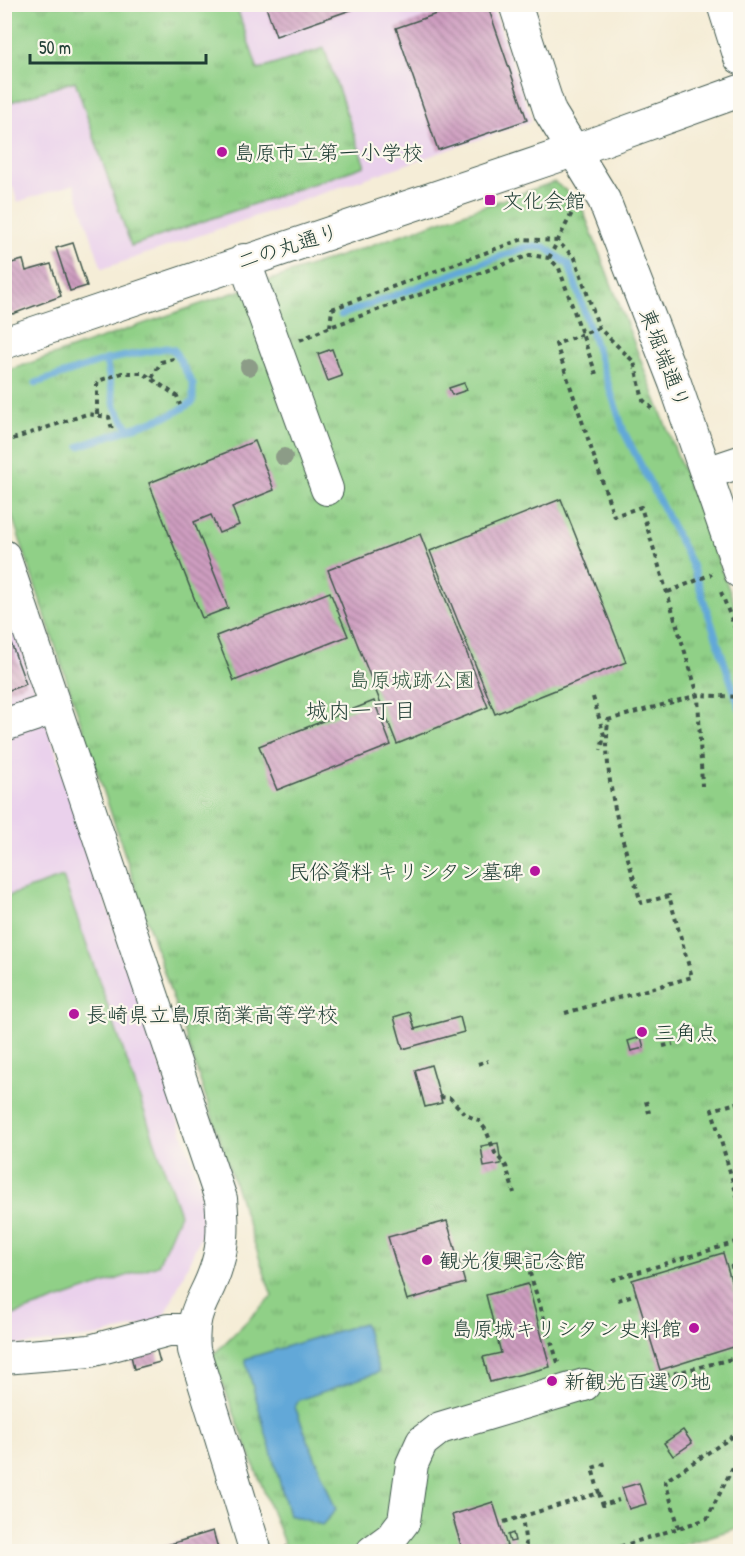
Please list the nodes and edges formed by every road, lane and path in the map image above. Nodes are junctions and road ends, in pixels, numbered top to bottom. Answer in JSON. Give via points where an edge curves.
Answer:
{"nodes":[{"id":1,"x":515,"y":4,"type":"edge"},
{"id":2,"x":723,"y":4,"type":"edge"},
{"id":3,"x":741,"y":58,"type":"edge"},
{"id":4,"x":741,"y":91,"type":"edge"},
{"id":5,"x":573,"y":151,"type":"junction"},
{"id":6,"x":579,"y":200,"type":"dead end"},
{"id":7,"x":557,"y":241,"type":"junction"},
{"id":8,"x":549,"y":258,"type":"junction"},
{"id":9,"x":244,"y":260,"type":"junction"},
{"id":10,"x":330,"y":327,"type":"junction"},
{"id":11,"x":580,"y":335,"type":"junction"},
{"id":12,"x":4,"y":343,"type":"edge"},
{"id":13,"x":291,"y":344,"type":"dead end"},
{"id":14,"x":174,"y":359,"type":"dead end"},
{"id":15,"x":596,"y":374,"type":"dead end"},
{"id":16,"x":152,"y":378,"type":"junction"},
{"id":17,"x":180,"y":405,"type":"dead end"},
{"id":18,"x":97,"y":414,"type":"junction"},
{"id":19,"x":112,"y":430,"type":"dead end"},
{"id":20,"x":4,"y":442,"type":"edge"},
{"id":21,"x":741,"y":462,"type":"edge"},
{"id":22,"x":707,"y":473,"type":"junction"},
{"id":23,"x":327,"y":489,"type":"dead end"},
{"id":24,"x":4,"y":556,"type":"edge"},
{"id":25,"x":727,"y":573,"type":"edge"},
{"id":26,"x":668,"y":592,"type":"junction"},
{"id":27,"x":698,"y":695,"type":"junction"},
{"id":28,"x":592,"y":697,"type":"dead end"},
{"id":29,"x":741,"y":697,"type":"edge"},
{"id":30,"x":55,"y":708,"type":"junction"},
{"id":31,"x":4,"y":725,"type":"edge"},
{"id":32,"x":605,"y":735,"type":"junction"},
{"id":33,"x":601,"y":750,"type":"dead end"},
{"id":34,"x":702,"y":786,"type":"dead end"},
{"id":35,"x":565,"y":1013,"type":"dead end"},
{"id":36,"x":673,"y":1044,"type":"dead end"},
{"id":37,"x":663,"y":1046,"type":"dead end"},
{"id":38,"x":488,"y":1061,"type":"dead end"},
{"id":39,"x":478,"y":1064,"type":"dead end"},
{"id":40,"x":440,"y":1097,"type":"dead end"},
{"id":41,"x":646,"y":1101,"type":"dead end"},
{"id":42,"x":741,"y":1101,"type":"edge"},
{"id":43,"x":649,"y":1113,"type":"dead end"},
{"id":44,"x":514,"y":1192,"type":"dead end"},
{"id":45,"x":741,"y":1206,"type":"edge"},
{"id":46,"x":741,"y":1241,"type":"edge"},
{"id":47,"x":527,"y":1264,"type":"dead end"},
{"id":48,"x":741,"y":1264,"type":"edge"},
{"id":49,"x":730,"y":1268,"type":"dead end"},
{"id":50,"x":612,"y":1280,"type":"dead end"},
{"id":51,"x":636,"y":1294,"type":"dead end"},
{"id":52,"x":618,"y":1300,"type":"dead end"},
{"id":53,"x":192,"y":1330,"type":"junction"},
{"id":54,"x":741,"y":1357,"type":"edge"},
{"id":55,"x":4,"y":1358,"type":"edge"},
{"id":56,"x":639,"y":1382,"type":"dead end"},
{"id":57,"x":575,"y":1387,"type":"joint"},
{"id":58,"x":741,"y":1431,"type":"edge"},
{"id":59,"x":735,"y":1435,"type":"junction"},
{"id":60,"x":741,"y":1443,"type":"edge"},
{"id":61,"x":741,"y":1453,"type":"edge"},
{"id":62,"x":607,"y":1463,"type":"dead end"},
{"id":63,"x":599,"y":1493,"type":"junction"},
{"id":64,"x":619,"y":1500,"type":"dead end"},
{"id":65,"x":522,"y":1517,"type":"junction"},
{"id":66,"x":504,"y":1522,"type":"dead end"},
{"id":67,"x":679,"y":1528,"type":"junction"},
{"id":68,"x":256,"y":1551,"type":"edge"},
{"id":69,"x":372,"y":1551,"type":"edge"},
{"id":70,"x":519,"y":1551,"type":"edge"},
{"id":71,"x":603,"y":1551,"type":"edge"}],
"edges":[{"from":1,"to":5,"type":"street","name":"東堀端通り","via":[[550,112]]},
{"from":2,"to":3,"type":"street"},
{"from":4,"to":5,"type":"street","name":"二の丸通り"},
{"from":5,"to":9,"type":"street","name":"二の丸通り"},
{"from":5,"to":22,"type":"street","name":"東堀端通り","via":[[604,200]]},
{"from":6,"to":7,"type":"path"},
{"from":7,"to":8,"type":"path"},
{"from":7,"to":10,"type":"path","via":[[523,239],[332,309]]},
{"from":7,"to":11,"type":"path","via":[[575,258],[599,328]]},
{"from":8,"to":10,"type":"path","via":[[530,255]]},
{"from":8,"to":11,"type":"path","via":[[559,268]]},
{"from":9,"to":12,"type":"street","name":"二の丸通り"},
{"from":9,"to":23,"type":"street"},
{"from":10,"to":13,"type":"path"},
{"from":11,"to":15,"type":"path"},
{"from":11,"to":26,"type":"path","via":[[556,344],[614,516],[641,507]]},
{"from":14,"to":16,"type":"path","via":[[161,362]]},
{"from":16,"to":17,"type":"path","via":[[177,396]]},
{"from":16,"to":18,"type":"path","via":[[134,372],[101,380],[97,386]]},
{"from":18,"to":19,"type":"path","via":[[109,417]]},
{"from":18,"to":20,"type":"path"},
{"from":21,"to":22,"type":"street"},
{"from":22,"to":25,"type":"street","name":"東堀端通り"},
{"from":24,"to":30,"type":"street"},
{"from":25,"to":26,"type":"path"},
{"from":26,"to":27,"type":"path"},
{"from":27,"to":29,"type":"path"},
{"from":27,"to":32,"type":"path","via":[[608,720]]},
{"from":27,"to":34,"type":"path"},
{"from":28,"to":32,"type":"path"},
{"from":30,"to":31,"type":"street"},
{"from":30,"to":53,"type":"street","via":[[221,1199],[224,1225],[217,1265],[196,1309]]},
{"from":32,"to":33,"type":"path"},
{"from":32,"to":35,"type":"path","via":[[616,813],[641,903],[669,896],[693,977]]},
{"from":36,"to":37,"type":"path"},
{"from":38,"to":39,"type":"path"},
{"from":40,"to":44,"type":"path","via":[[450,1098],[486,1130],[495,1153],[506,1166]]},
{"from":41,"to":43,"type":"path"},
{"from":42,"to":45,"type":"path","via":[[712,1110]]},
{"from":46,"to":50,"type":"path"},
{"from":47,"to":57,"type":"path"},
{"from":48,"to":49,"type":"path"},
{"from":51,"to":52,"type":"path"},
{"from":53,"to":55,"type":"street","via":[[168,1330],[90,1351]]},
{"from":53,"to":68,"type":"street","via":[[194,1350]]},
{"from":54,"to":56,"type":"path"},
{"from":57,"to":69,"type":"street","via":[[440,1428],[422,1442],[412,1464],[404,1521],[391,1538]]},
{"from":58,"to":59,"type":"path"},
{"from":59,"to":60,"type":"path"},
{"from":59,"to":67,"type":"path","via":[[665,1481]]},
{"from":61,"to":67,"type":"path","via":[[707,1519]]},
{"from":62,"to":63,"type":"path","via":[[592,1468]]},
{"from":63,"to":64,"type":"path","via":[[603,1505]]},
{"from":63,"to":65,"type":"path"},
{"from":65,"to":66,"type":"path"},
{"from":65,"to":70,"type":"path","via":[[526,1545]]},
{"from":67,"to":71,"type":"path"}]}
